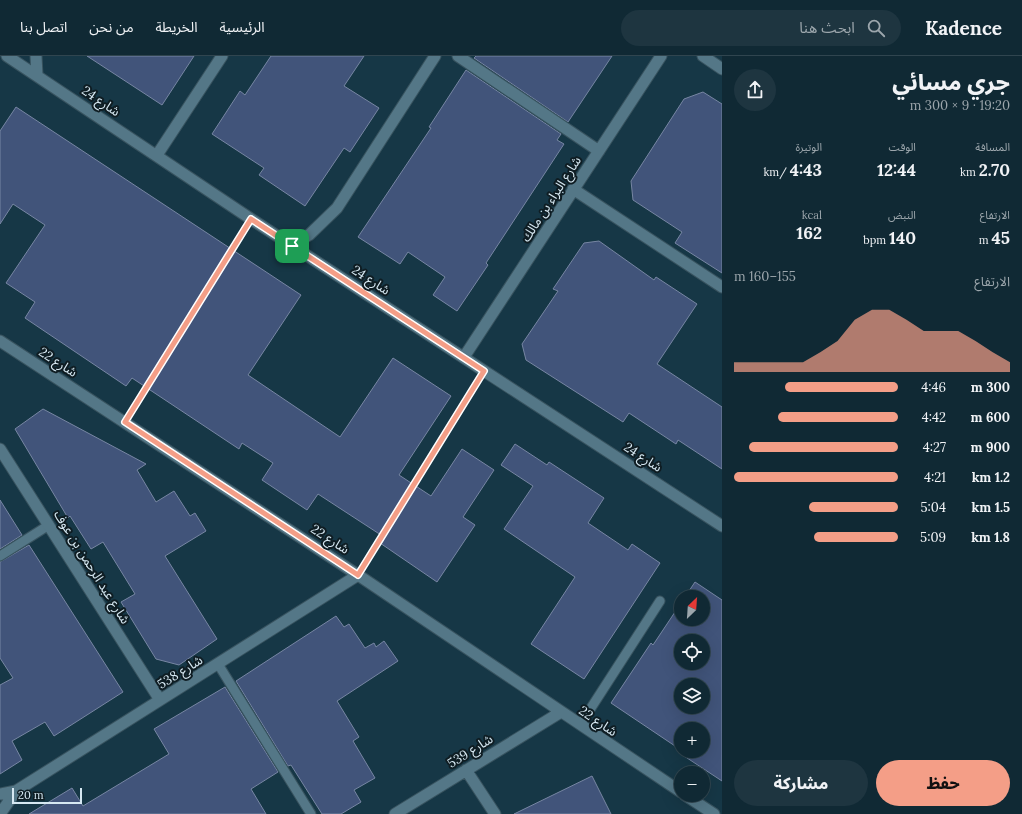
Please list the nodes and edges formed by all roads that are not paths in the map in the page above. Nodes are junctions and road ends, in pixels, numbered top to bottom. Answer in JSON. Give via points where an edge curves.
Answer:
{"nodes":[{"id":1,"x":7,"y":56,"type":"edge"},
{"id":2,"x":36,"y":56,"type":"edge"},
{"id":3,"x":222,"y":56,"type":"edge"},
{"id":4,"x":435,"y":56,"type":"edge"},
{"id":5,"x":458,"y":56,"type":"edge"},
{"id":6,"x":661,"y":56,"type":"edge"},
{"id":7,"x":703,"y":56,"type":"edge"},
{"id":8,"x":722,"y":69,"type":"edge"},
{"id":9,"x":37,"y":75,"type":"junction"},
{"id":10,"x":599,"y":151,"type":"junction"},
{"id":11,"x":157,"y":155,"type":"junction"},
{"id":12,"x":573,"y":190,"type":"junction"},
{"id":13,"x":292,"y":246,"type":"junction"},
{"id":14,"x":722,"y":287,"type":"edge"},
{"id":15,"x":0,"y":341,"type":"edge"},
{"id":16,"x":464,"y":357,"type":"junction"},
{"id":17,"x":0,"y":449,"type":"edge"},
{"id":18,"x":49,"y":525,"type":"junction"},
{"id":19,"x":722,"y":526,"type":"edge"},
{"id":20,"x":0,"y":556,"type":"edge"},
{"id":21,"x":358,"y":575,"type":"junction"},
{"id":22,"x":660,"y":601,"type":"dead end"},
{"id":23,"x":218,"y":664,"type":"junction"},
{"id":24,"x":160,"y":700,"type":"junction"},
{"id":25,"x":560,"y":712,"type":"junction"},
{"id":26,"x":580,"y":725,"type":"junction"},
{"id":27,"x":466,"y":770,"type":"junction"},
{"id":28,"x":674,"y":787,"type":"edge"},
{"id":29,"x":16,"y":791,"type":"junction"},
{"id":30,"x":0,"y":794,"type":"edge"},
{"id":31,"x":696,"y":802,"type":"edge"},
{"id":32,"x":0,"y":814,"type":"edge"},
{"id":33,"x":310,"y":814,"type":"edge"},
{"id":34,"x":395,"y":814,"type":"edge"},
{"id":35,"x":495,"y":814,"type":"edge"},
{"id":36,"x":714,"y":814,"type":"edge"}],
"edges":[{"from":1,"to":9,"type":"street","name":"شارع 24"},
{"from":2,"to":9,"type":"street"},
{"from":3,"to":11,"type":"street"},
{"from":4,"to":13,"type":"street","via":[[337,208],[309,235]]},
{"from":5,"to":10,"type":"street"},
{"from":6,"to":10,"type":"street","name":"شارع البراء بن مالك"},
{"from":7,"to":8,"type":"street"},
{"from":9,"to":11,"type":"street","name":"شارع 24"},
{"from":10,"to":12,"type":"street","name":"شارع البراء بن مالك"},
{"from":11,"to":13,"type":"street","name":"شارع 24"},
{"from":12,"to":14,"type":"street"},
{"from":12,"to":16,"type":"street","name":"شارع البراء بن مالك"},
{"from":13,"to":16,"type":"street","name":"شارع 24"},
{"from":15,"to":21,"type":"street","name":"شارع 22"},
{"from":16,"to":19,"type":"street","name":"شارع 24"},
{"from":17,"to":18,"type":"street","name":"شارع عبد الرحمن بن عوف"},
{"from":18,"to":20,"type":"lane"},
{"from":18,"to":24,"type":"street","name":"شارع عبد الرحمن بن عوف"},
{"from":21,"to":23,"type":"street","name":"شارع 538"},
{"from":21,"to":25,"type":"street","name":"شارع 22"},
{"from":22,"to":26,"type":"lane"},
{"from":23,"to":24,"type":"street","name":"شارع 538"},
{"from":23,"to":33,"type":"lane"},
{"from":24,"to":29,"type":"street","name":"شارع 538"},
{"from":25,"to":26,"type":"street","name":"شارع 22"},
{"from":25,"to":27,"type":"street","name":"شارع 539"},
{"from":26,"to":28,"type":"street","name":"شارع 22"},
{"from":27,"to":34,"type":"street","name":"شارع 539"},
{"from":27,"to":35,"type":"street"},
{"from":29,"to":30,"type":"street","name":"شارع 538"},
{"from":29,"to":32,"type":"street","name":"شارع 538"},
{"from":31,"to":36,"type":"street"}]}
